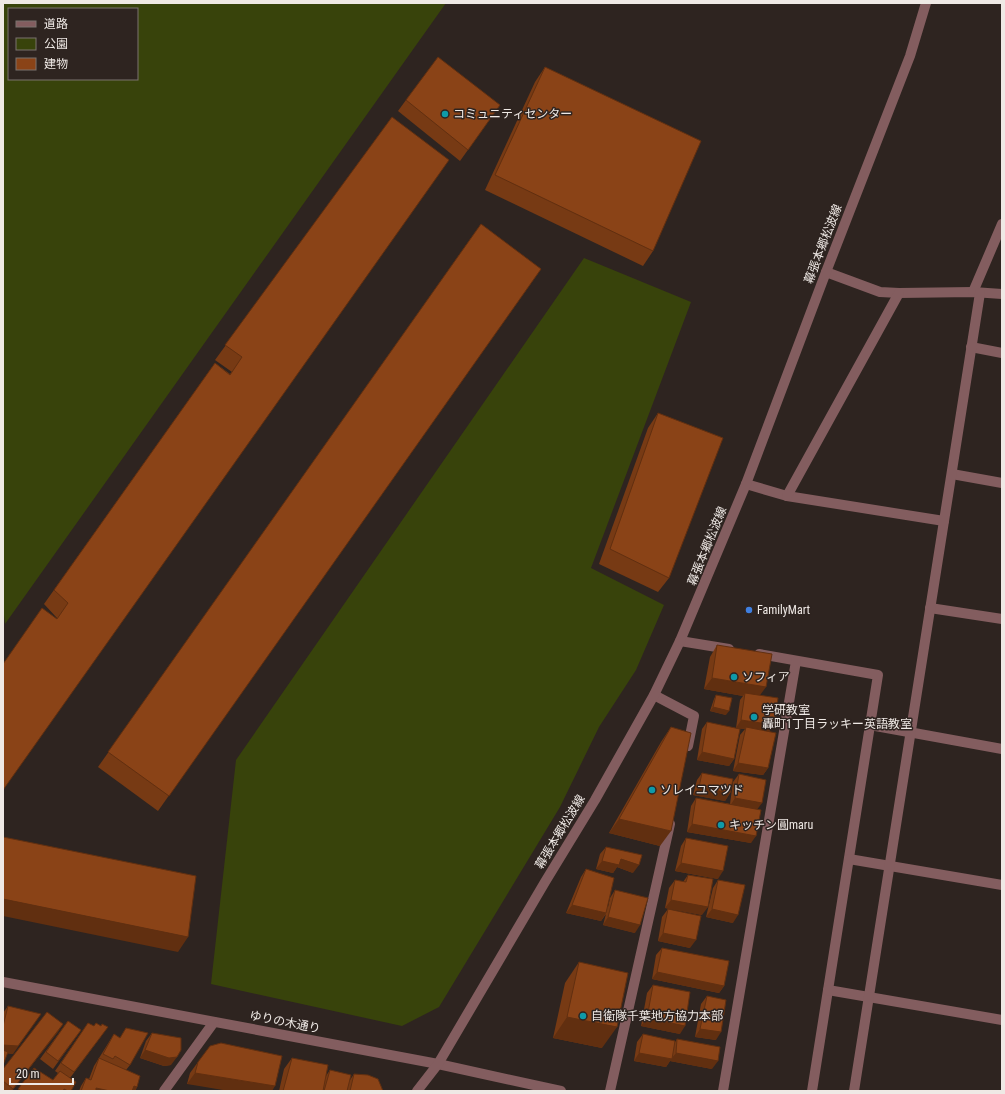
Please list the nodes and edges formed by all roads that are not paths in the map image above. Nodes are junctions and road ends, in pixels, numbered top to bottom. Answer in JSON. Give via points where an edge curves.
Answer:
{"nodes":[{"id":1,"x":926,"y":3,"type":"edge"},
{"id":2,"x":1002,"y":224,"type":"edge"},
{"id":3,"x":826,"y":272,"type":"junction"},
{"id":4,"x":977,"y":292,"type":"junction"},
{"id":5,"x":899,"y":293,"type":"junction"},
{"id":6,"x":1002,"y":294,"type":"edge"},
{"id":7,"x":972,"y":347,"type":"junction"},
{"id":8,"x":1002,"y":352,"type":"edge"},
{"id":9,"x":952,"y":474,"type":"junction"},
{"id":10,"x":1002,"y":483,"type":"edge"},
{"id":11,"x":746,"y":484,"type":"junction"},
{"id":12,"x":786,"y":496,"type":"junction"},
{"id":13,"x":944,"y":521,"type":"junction"},
{"id":14,"x":930,"y":608,"type":"junction"},
{"id":15,"x":1002,"y":619,"type":"edge"},
{"id":16,"x":680,"y":641,"type":"junction"},
{"id":17,"x":796,"y":660,"type":"junction"},
{"id":18,"x":654,"y":695,"type":"junction"},
{"id":19,"x":870,"y":725,"type":"junction"},
{"id":20,"x":911,"y":733,"type":"junction"},
{"id":21,"x":1002,"y":748,"type":"edge"},
{"id":22,"x":686,"y":755,"type":"edge"},
{"id":23,"x":672,"y":817,"type":"edge"},
{"id":24,"x":849,"y":859,"type":"junction"},
{"id":25,"x":890,"y":866,"type":"junction"},
{"id":26,"x":1002,"y":885,"type":"edge"},
{"id":27,"x":3,"y":982,"type":"edge"},
{"id":28,"x":828,"y":990,"type":"junction"},
{"id":29,"x":869,"y":998,"type":"junction"},
{"id":30,"x":1002,"y":1020,"type":"edge"},
{"id":31,"x":214,"y":1022,"type":"junction"},
{"id":32,"x":438,"y":1064,"type":"junction"},
{"id":33,"x":164,"y":1091,"type":"edge"},
{"id":34,"x":417,"y":1091,"type":"edge"},
{"id":35,"x":561,"y":1091,"type":"edge"},
{"id":36,"x":610,"y":1091,"type":"edge"},
{"id":37,"x":723,"y":1091,"type":"edge"},
{"id":38,"x":812,"y":1091,"type":"edge"},
{"id":39,"x":854,"y":1091,"type":"edge"}],
"edges":[{"from":1,"to":3,"type":"street","name":"幕張本郷松波線","via":[[910,56]]},
{"from":2,"to":4,"type":"street"},
{"from":3,"to":5,"type":"street","via":[[880,292]]},
{"from":3,"to":11,"type":"street","name":"幕張本郷松波線"},
{"from":4,"to":5,"type":"street"},
{"from":4,"to":6,"type":"street"},
{"from":4,"to":7,"type":"street"},
{"from":5,"to":12,"type":"street"},
{"from":7,"to":8,"type":"street"},
{"from":7,"to":9,"type":"street"},
{"from":9,"to":10,"type":"street"},
{"from":9,"to":13,"type":"street"},
{"from":11,"to":12,"type":"street"},
{"from":11,"to":16,"type":"street","name":"幕張本郷松波線"},
{"from":12,"to":13,"type":"street"},
{"from":13,"to":14,"type":"street"},
{"from":14,"to":15,"type":"street"},
{"from":14,"to":20,"type":"street"},
{"from":16,"to":17,"type":"street"},
{"from":16,"to":18,"type":"street","name":"幕張本郷松波線"},
{"from":17,"to":19,"type":"street","via":[[878,675]]},
{"from":17,"to":37,"type":"street"},
{"from":18,"to":22,"type":"street","via":[[694,716]]},
{"from":18,"to":32,"type":"street","name":"幕張本郷松波線","via":[[595,800]]},
{"from":19,"to":20,"type":"street"},
{"from":19,"to":24,"type":"street"},
{"from":20,"to":21,"type":"street"},
{"from":20,"to":25,"type":"street"},
{"from":23,"to":36,"type":"street"},
{"from":24,"to":25,"type":"street"},
{"from":24,"to":28,"type":"street"},
{"from":25,"to":26,"type":"street"},
{"from":25,"to":29,"type":"street"},
{"from":27,"to":31,"type":"street","name":"ゆりの木通り"},
{"from":28,"to":29,"type":"street"},
{"from":28,"to":38,"type":"street"},
{"from":29,"to":30,"type":"street"},
{"from":29,"to":39,"type":"street"},
{"from":31,"to":32,"type":"street","name":"ゆりの木通り"},
{"from":31,"to":33,"type":"street"},
{"from":32,"to":34,"type":"street","name":"幕張本郷松波線"},
{"from":32,"to":35,"type":"street","name":"ゆりの木通り"}]}
